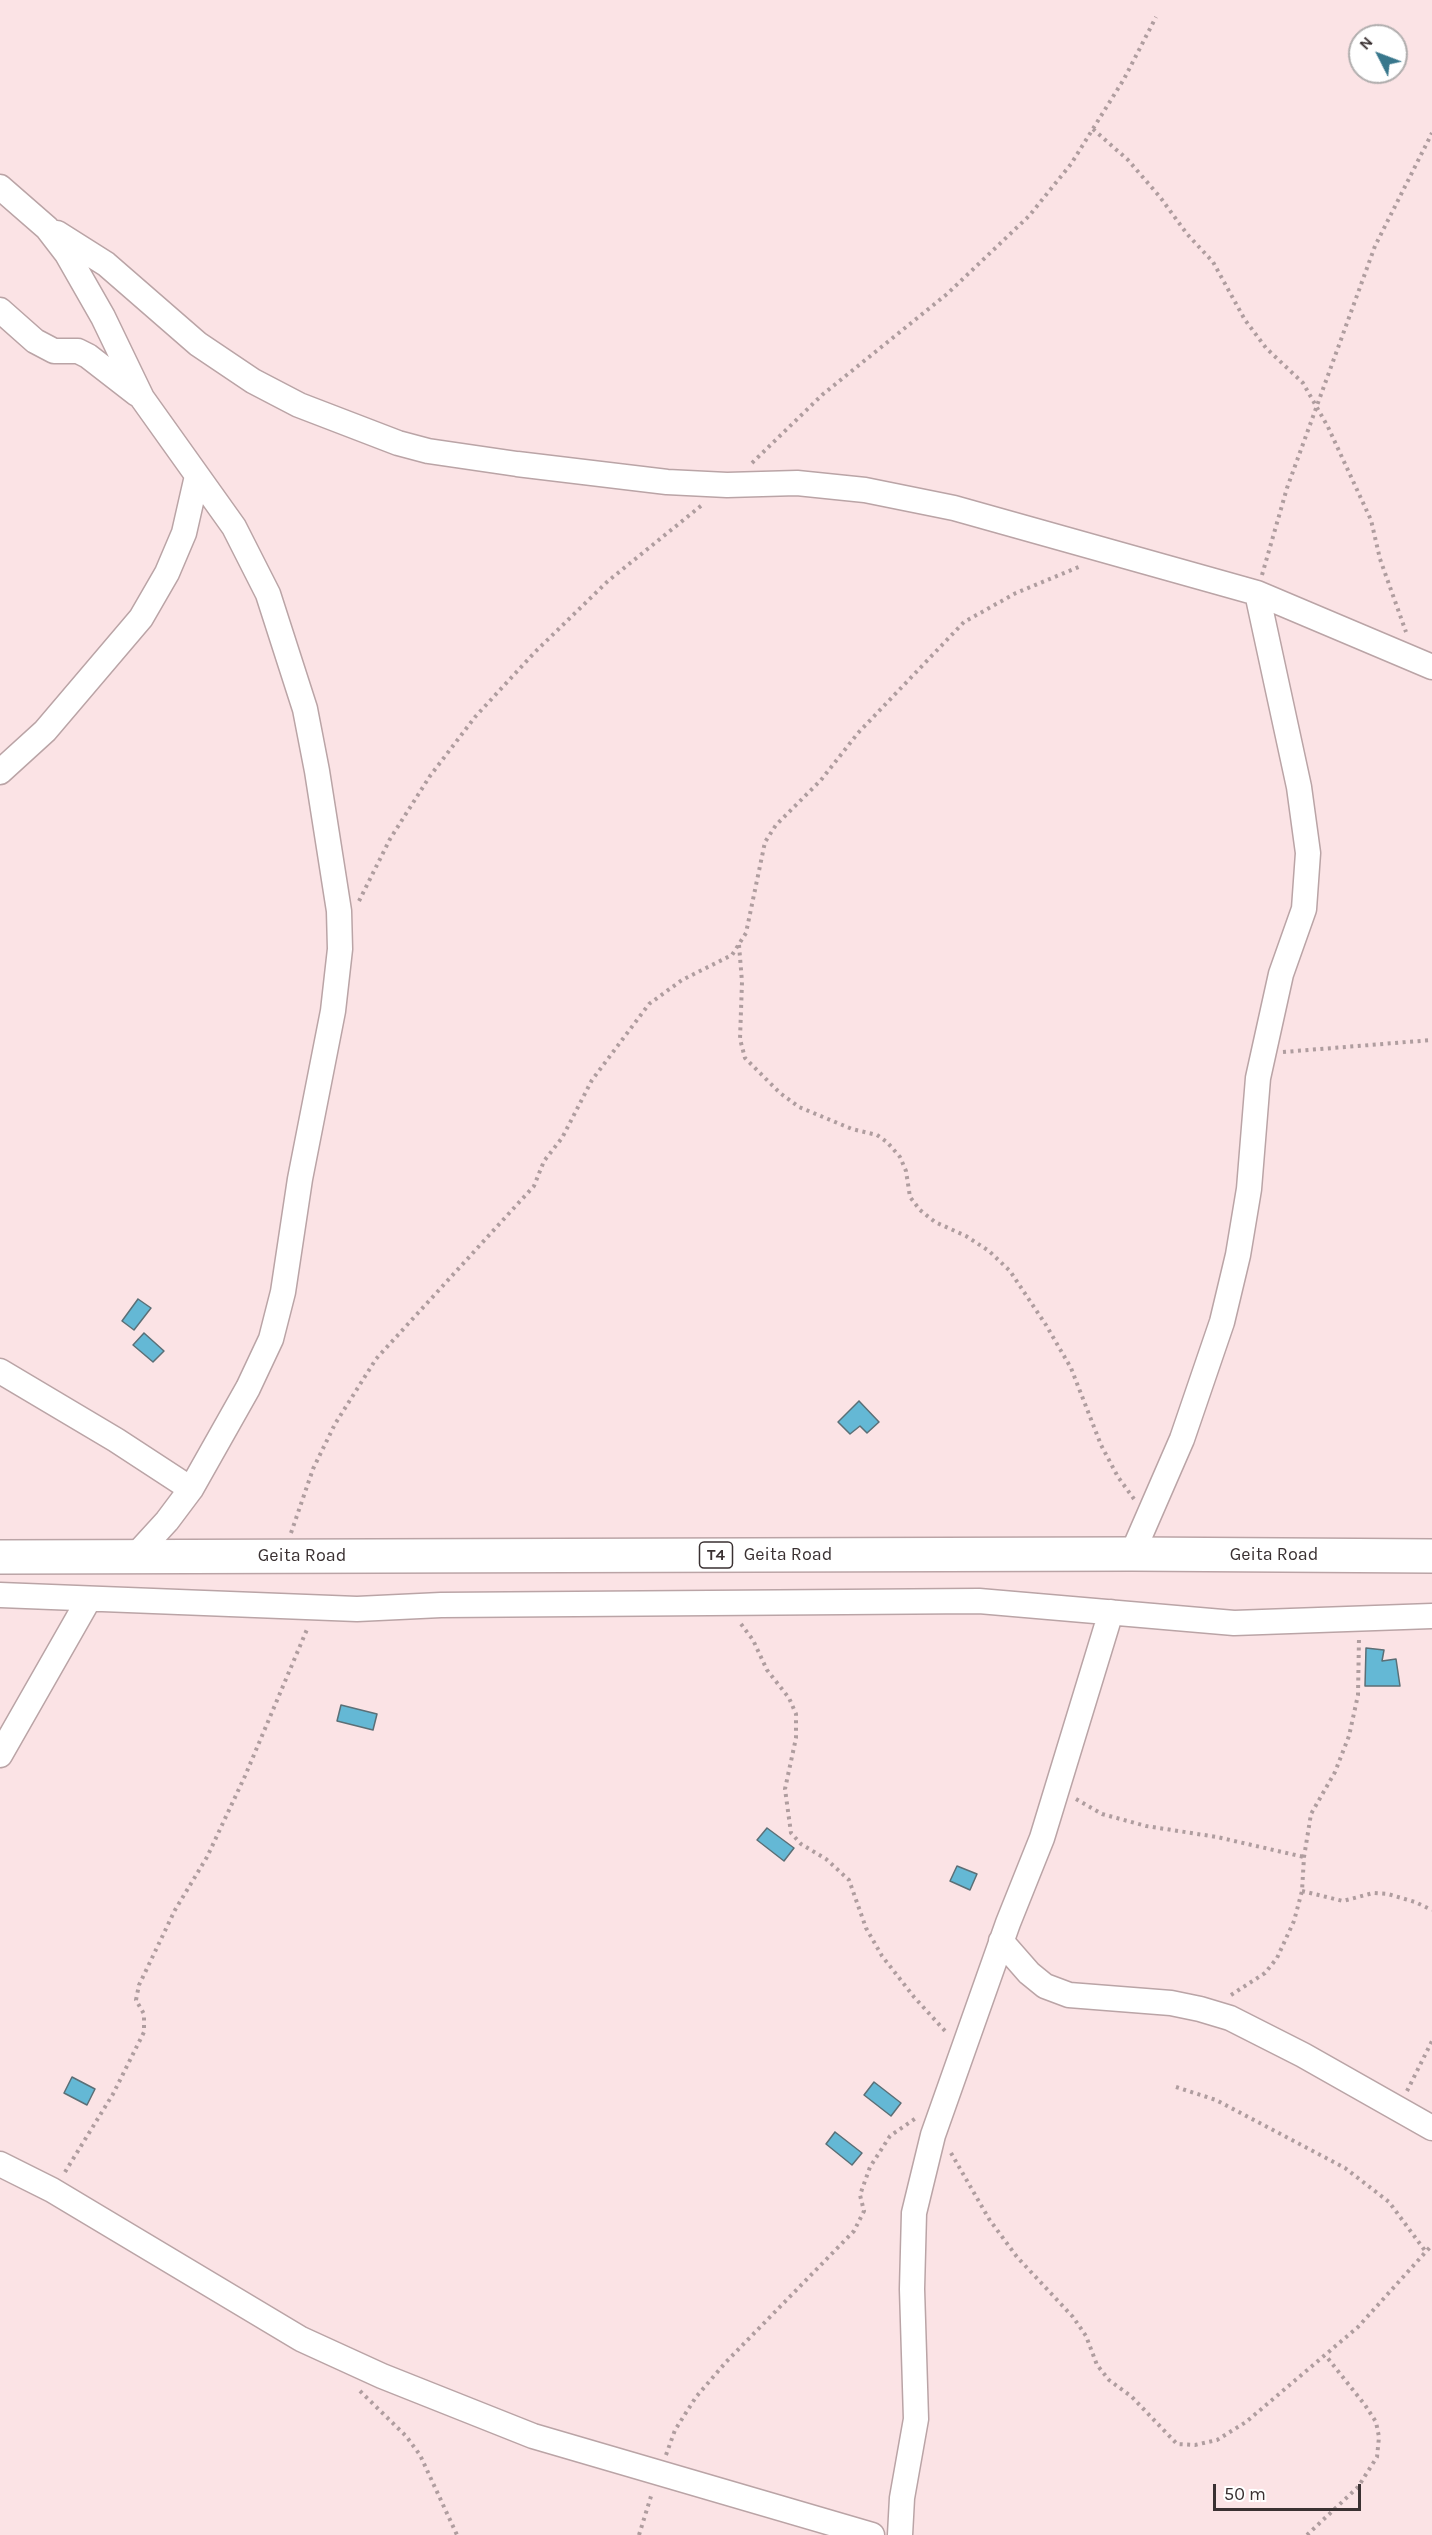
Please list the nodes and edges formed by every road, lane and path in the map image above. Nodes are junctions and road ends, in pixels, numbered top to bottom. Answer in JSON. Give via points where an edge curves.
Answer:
{"nodes":[{"id":1,"x":1156,"y":17,"type":"dead end"},
{"id":2,"x":1093,"y":129,"type":"junction"},
{"id":3,"x":1432,"y":133,"type":"edge"},
{"id":4,"x":0,"y":187,"type":"edge"},
{"id":5,"x":47,"y":228,"type":"junction"},
{"id":6,"x":0,"y":310,"type":"edge"},
{"id":7,"x":142,"y":398,"type":"junction"},
{"id":8,"x":1316,"y":405,"type":"junction"},
{"id":9,"x":197,"y":476,"type":"junction"},
{"id":10,"x":727,"y":486,"type":"junction"},
{"id":11,"x":1112,"y":552,"type":"junction"},
{"id":12,"x":1257,"y":593,"type":"junction"},
{"id":13,"x":1425,"y":664,"type":"edge"},
{"id":14,"x":0,"y":772,"type":"edge"},
{"id":15,"x":357,"y":906,"type":"dead end"},
{"id":16,"x":739,"y":945,"type":"junction"},
{"id":17,"x":1432,"y":1040,"type":"edge"},
{"id":18,"x":1264,"y":1053,"type":"junction"},
{"id":19,"x":0,"y":1371,"type":"edge"},
{"id":20,"x":191,"y":1489,"type":"junction"},
{"id":21,"x":1147,"y":1516,"type":"junction"},
{"id":22,"x":1132,"y":1554,"type":"junction"},
{"id":23,"x":135,"y":1556,"type":"junction"},
{"id":24,"x":283,"y":1556,"type":"junction"},
{"id":25,"x":1432,"y":1556,"type":"edge"},
{"id":26,"x":0,"y":1557,"type":"edge"},
{"id":27,"x":0,"y":1595,"type":"edge"},
{"id":28,"x":89,"y":1599,"type":"junction"},
{"id":29,"x":723,"y":1603,"type":"junction"},
{"id":30,"x":316,"y":1606,"type":"junction"},
{"id":31,"x":1111,"y":1612,"type":"junction"},
{"id":32,"x":1432,"y":1616,"type":"edge"},
{"id":33,"x":1356,"y":1620,"type":"junction"},
{"id":34,"x":0,"y":1755,"type":"edge"},
{"id":35,"x":1058,"y":1788,"type":"junction"},
{"id":36,"x":1304,"y":1857,"type":"junction"},
{"id":37,"x":1302,"y":1891,"type":"junction"},
{"id":38,"x":1432,"y":1910,"type":"edge"},
{"id":39,"x":1001,"y":1941,"type":"junction"},
{"id":40,"x":1210,"y":2012,"type":"junction"},
{"id":41,"x":1432,"y":2041,"type":"edge"},
{"id":42,"x":963,"y":2048,"type":"junction"},
{"id":43,"x":1176,"y":2086,"type":"dead end"},
{"id":44,"x":1399,"y":2108,"type":"junction"},
{"id":45,"x":939,"y":2117,"type":"junction"},
{"id":46,"x":1432,"y":2128,"type":"edge"},
{"id":47,"x":0,"y":2164,"type":"edge"},
{"id":48,"x":52,"y":2190,"type":"junction"},
{"id":49,"x":1432,"y":2245,"type":"edge"},
{"id":50,"x":1426,"y":2252,"type":"junction"},
{"id":51,"x":1326,"y":2356,"type":"junction"},
{"id":52,"x":358,"y":2388,"type":"dead end"},
{"id":53,"x":659,"y":2472,"type":"junction"},
{"id":54,"x":457,"y":2535,"type":"edge"},
{"id":55,"x":639,"y":2535,"type":"edge"},
{"id":56,"x":872,"y":2535,"type":"edge"},
{"id":57,"x":900,"y":2535,"type":"edge"},
{"id":58,"x":1307,"y":2535,"type":"edge"}],
"edges":[{"from":1,"to":2,"type":"path"},
{"from":2,"to":8,"type":"path","via":[[1128,160],[1213,262],[1245,320],[1266,348],[1303,383]]},
{"from":2,"to":10,"type":"path","via":[[1071,164],[1029,216],[947,294],[822,395]]},
{"from":3,"to":8,"type":"path","via":[[1375,246]]},
{"from":4,"to":5,"type":"street"},
{"from":5,"to":7,"type":"street","via":[[85,284]]},
{"from":5,"to":10,"type":"street","via":[[106,264],[226,364],[299,405],[351,427],[428,451],[667,482]]},
{"from":6,"to":7,"type":"street","via":[[35,341],[54,351],[78,351],[88,356]]},
{"from":7,"to":9,"type":"street"},
{"from":8,"to":12,"type":"path"},
{"from":8,"to":13,"type":"path","via":[[1371,520],[1391,592]]},
{"from":9,"to":14,"type":"street","via":[[184,533],[141,618],[45,731]]},
{"from":9,"to":20,"type":"street","via":[[234,527],[268,594],[305,709],[333,862],[340,948],[333,1011],[300,1179],[283,1292],[271,1339]]},
{"from":10,"to":11,"type":"street","via":[[797,483],[865,490],[954,508]]},
{"from":10,"to":15,"type":"path","via":[[608,581],[475,717],[430,776],[390,839]]},
{"from":11,"to":12,"type":"street"},
{"from":11,"to":16,"type":"path","via":[[1016,593],[964,622],[915,672],[765,842],[747,933]]},
{"from":12,"to":13,"type":"street"},
{"from":12,"to":18,"type":"street","via":[[1286,721],[1308,853],[1304,909],[1281,974]]},
{"from":16,"to":21,"type":"path","via":[[740,1039],[746,1058],[799,1107],[887,1142],[900,1157],[910,1197],[920,1210],[989,1251],[1010,1272],[1071,1368],[1118,1477]]},
{"from":16,"to":24,"type":"path","via":[[732,955],[682,980],[649,1004],[592,1080],[562,1138],[544,1161],[534,1186],[376,1359],[335,1424],[313,1469]]},
{"from":17,"to":18,"type":"path"},
{"from":18,"to":21,"type":"street","via":[[1258,1078],[1249,1189],[1222,1322],[1182,1439]]},
{"from":19,"to":20,"type":"street"},
{"from":20,"to":23,"type":"street"},
{"from":21,"to":22,"type":"street"},
{"from":22,"to":24,"type":"highway","name":"Geita Road","number":"T4"},
{"from":22,"to":25,"type":"highway","name":"Geita Road","number":"T4"},
{"from":23,"to":24,"type":"highway","name":"Geita Road","number":"T4"},
{"from":23,"to":26,"type":"highway","name":"Geita Road","number":"T4"},
{"from":27,"to":28,"type":"street"},
{"from":28,"to":30,"type":"street"},
{"from":28,"to":34,"type":"street"},
{"from":29,"to":30,"type":"street","via":[[357,1609]]},
{"from":29,"to":31,"type":"street","via":[[979,1601]]},
{"from":29,"to":42,"type":"path","via":[[753,1640],[796,1714],[785,1788],[791,1833],[849,1880],[866,1928],[882,1956],[925,2010]]},
{"from":30,"to":48,"type":"path","via":[[217,1837],[175,1910],[139,1985],[136,2000],[144,2014],[144,2032],[113,2094]]},
{"from":31,"to":33,"type":"street","via":[[1234,1623]]},
{"from":31,"to":35,"type":"street"},
{"from":32,"to":33,"type":"street"},
{"from":33,"to":36,"type":"path","via":[[1358,1695],[1349,1736],[1335,1772],[1311,1814]]},
{"from":35,"to":36,"type":"path","via":[[1102,1814]]},
{"from":35,"to":39,"type":"street"},
{"from":36,"to":37,"type":"path"},
{"from":37,"to":38,"type":"path","via":[[1343,1901],[1373,1893],[1388,1894]]},
{"from":37,"to":40,"type":"path","via":[[1277,1958],[1264,1973]]},
{"from":39,"to":40,"type":"street","via":[[1045,1986],[1070,1995],[1171,2003]]},
{"from":39,"to":42,"type":"street"},
{"from":40,"to":44,"type":"street","via":[[1303,2055]]},
{"from":41,"to":44,"type":"path"},
{"from":42,"to":45,"type":"street"},
{"from":43,"to":50,"type":"path","via":[[1216,2100],[1345,2168],[1389,2202]]},
{"from":44,"to":46,"type":"street"},
{"from":45,"to":51,"type":"path","via":[[989,2219],[1017,2257],[1073,2317],[1109,2380],[1132,2397],[1177,2444],[1216,2440],[1246,2422]]},
{"from":45,"to":53,"type":"path","via":[[922,2114],[882,2146],[861,2188],[864,2211],[854,2230],[696,2397],[675,2430]]},
{"from":45,"to":57,"type":"street","via":[[914,2213],[916,2419],[902,2498]]},
{"from":47,"to":48,"type":"street"},
{"from":48,"to":53,"type":"street","via":[[301,2340],[533,2436]]},
{"from":49,"to":50,"type":"path"},
{"from":50,"to":51,"type":"path"},
{"from":51,"to":58,"type":"path","via":[[1376,2422],[1377,2457],[1358,2487]]},
{"from":52,"to":54,"type":"path","via":[[420,2455]]},
{"from":53,"to":55,"type":"path"},
{"from":53,"to":56,"type":"street"}]}
